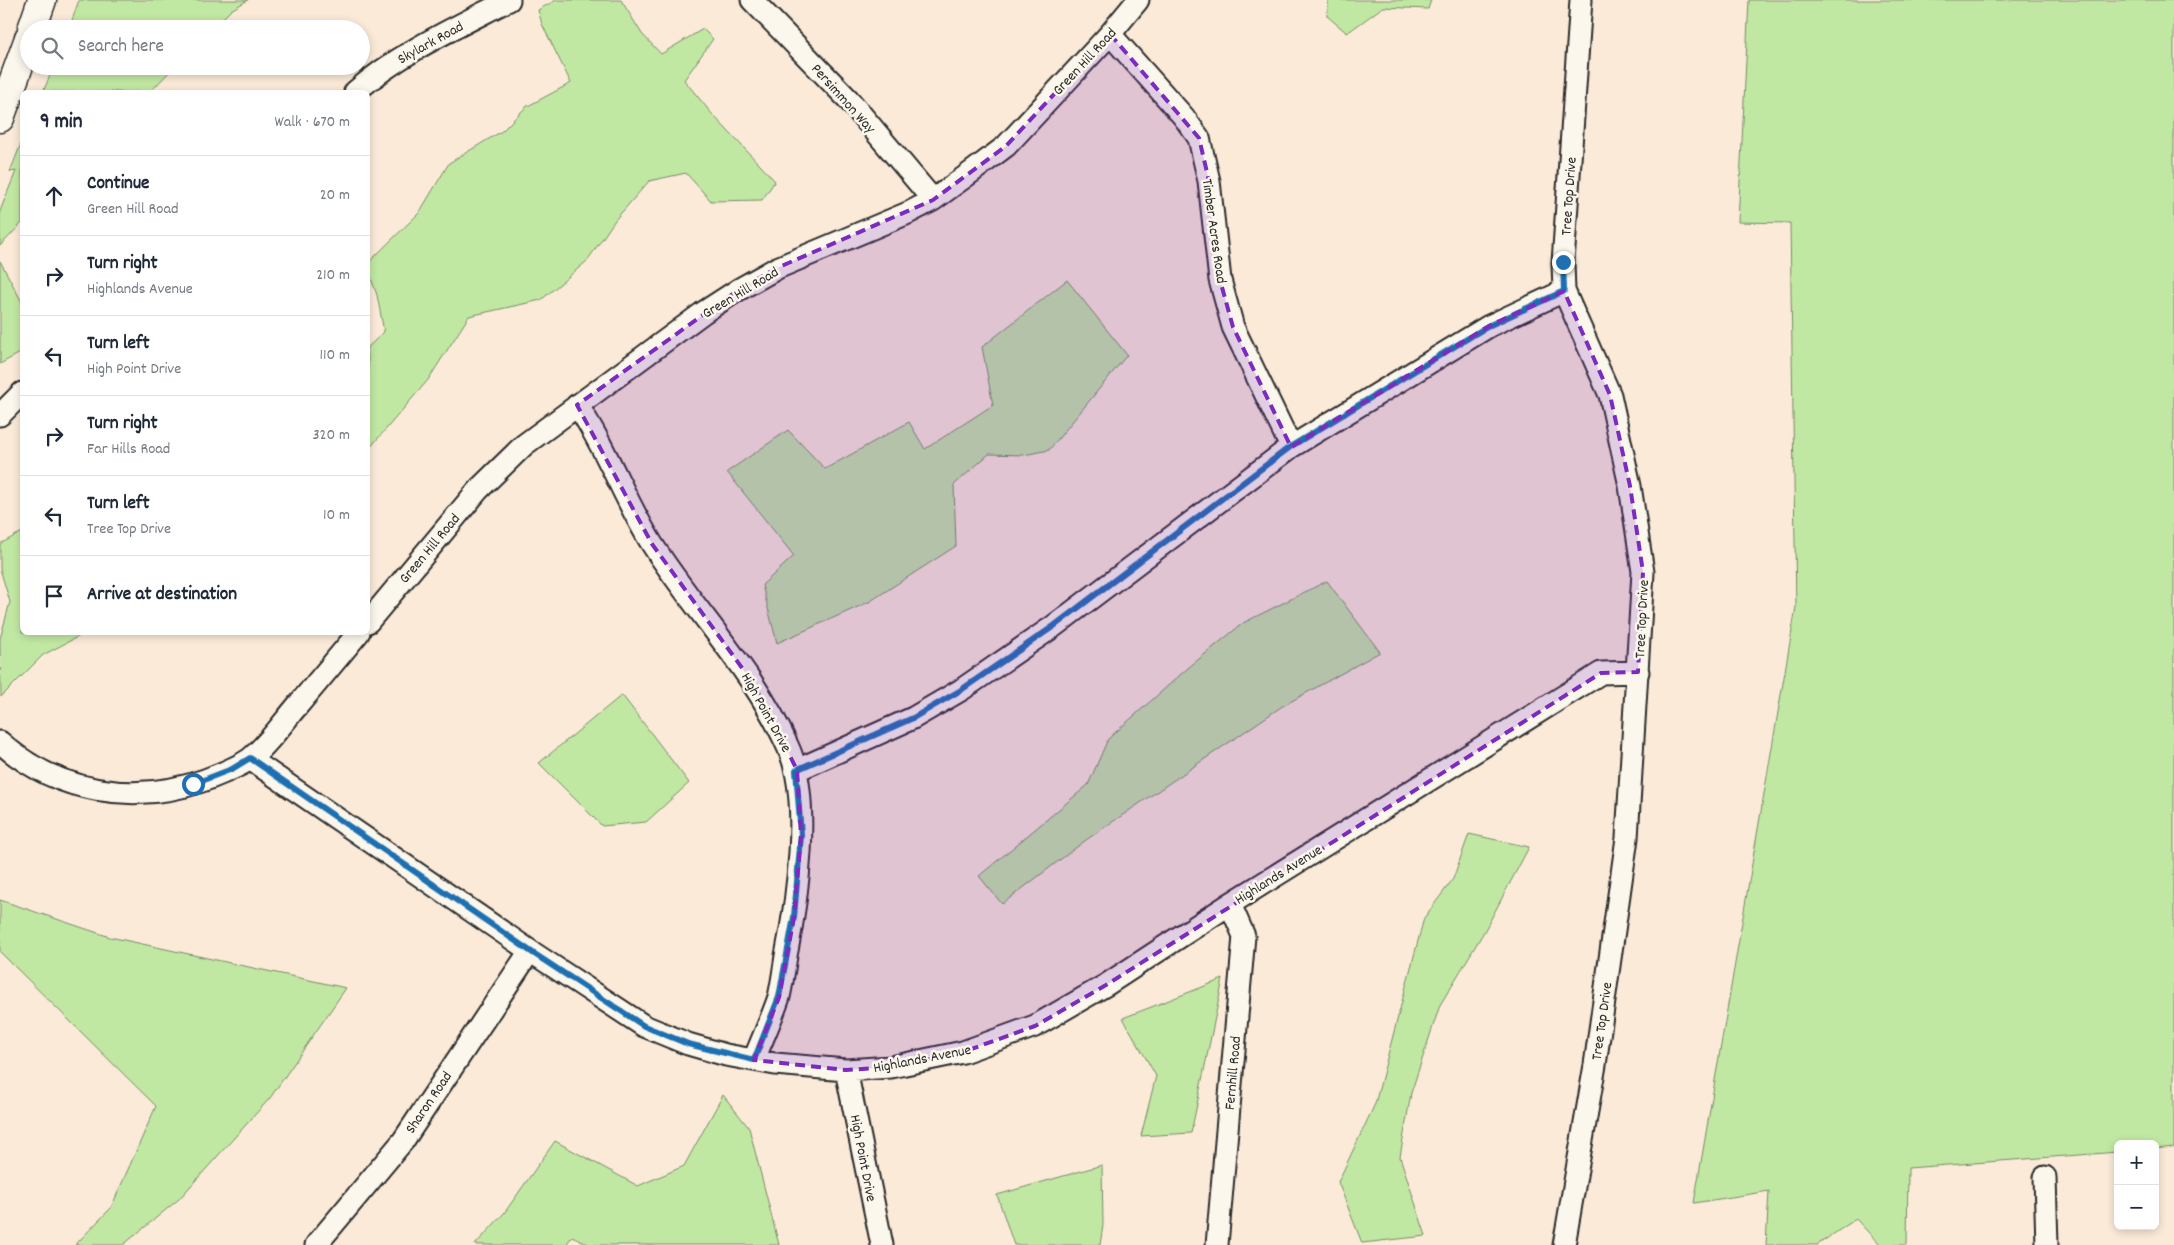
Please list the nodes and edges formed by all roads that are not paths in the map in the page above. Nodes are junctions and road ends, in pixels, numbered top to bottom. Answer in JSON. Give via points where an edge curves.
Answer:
{"nodes":[{"id":1,"x":42,"y":0,"type":"edge"},
{"id":2,"x":509,"y":0,"type":"edge"},
{"id":3,"x":752,"y":0,"type":"edge"},
{"id":4,"x":1138,"y":0,"type":"edge"},
{"id":5,"x":1581,"y":0,"type":"edge"},
{"id":6,"x":35,"y":20,"type":"edge"},
{"id":7,"x":1110,"y":34,"type":"junction"},
{"id":8,"x":20,"y":63,"type":"edge"},
{"id":9,"x":358,"y":90,"type":"edge"},
{"id":10,"x":0,"y":118,"type":"edge"},
{"id":11,"x":933,"y":200,"type":"junction"},
{"id":12,"x":1564,"y":291,"type":"junction"},
{"id":13,"x":20,"y":395,"type":"edge"},
{"id":14,"x":577,"y":405,"type":"junction"},
{"id":15,"x":0,"y":416,"type":"edge"},
{"id":16,"x":1290,"y":447,"type":"junction"},
{"id":17,"x":370,"y":620,"type":"edge"},
{"id":18,"x":356,"y":635,"type":"edge"},
{"id":19,"x":1638,"y":672,"type":"junction"},
{"id":20,"x":0,"y":742,"type":"edge"},
{"id":21,"x":250,"y":758,"type":"junction"},
{"id":22,"x":796,"y":770,"type":"junction"},
{"id":23,"x":1230,"y":904,"type":"junction"},
{"id":24,"x":530,"y":951,"type":"junction"},
{"id":25,"x":754,"y":1060,"type":"junction"},
{"id":26,"x":846,"y":1070,"type":"junction"},
{"id":27,"x":2045,"y":1177,"type":"dead end"},
{"id":28,"x":316,"y":1245,"type":"edge"},
{"id":29,"x":882,"y":1245,"type":"edge"},
{"id":30,"x":1217,"y":1245,"type":"edge"},
{"id":31,"x":1564,"y":1245,"type":"edge"},
{"id":32,"x":2047,"y":1245,"type":"edge"}],
"edges":[{"from":1,"to":6,"type":"highway"},
{"from":2,"to":9,"type":"street","name":"Skylark Road","via":[[420,46]]},
{"from":3,"to":11,"type":"street","name":"Persimmon Way","via":[[848,99]]},
{"from":4,"to":7,"type":"street","name":"Green Hill Road"},
{"from":5,"to":12,"type":"street","name":"Tree Top Drive","via":[[1563,262]]},
{"from":7,"to":11,"type":"street","name":"Green Hill Road","via":[[1006,146]]},
{"from":7,"to":16,"type":"street","name":"Timber Acres Road","via":[[1199,138],[1210,180],[1220,280],[1233,327]]},
{"from":8,"to":10,"type":"highway"},
{"from":11,"to":14,"type":"street","name":"Green Hill Road","via":[[776,268],[704,312]]},
{"from":12,"to":16,"type":"street","via":[[1488,326]]},
{"from":12,"to":19,"type":"street","name":"Tree Top Drive","via":[[1610,395],[1630,486],[1643,572]]},
{"from":13,"to":15,"type":"street"},
{"from":14,"to":17,"type":"street","name":"Green Hill Road","via":[[524,445],[478,490]]},
{"from":14,"to":22,"type":"street","name":"High Point Drive","via":[[595,431],[619,486],[652,544],[753,683],[788,748]]},
{"from":16,"to":22,"type":"street","via":[[1054,626],[961,690],[913,718]]},
{"from":18,"to":21,"type":"street","via":[[275,733]]},
{"from":19,"to":23,"type":"street","name":"Highlands Avenue","via":[[1601,673]]},
{"from":19,"to":31,"type":"street","name":"Tree Top Drive","via":[[1627,838],[1595,1065]]},
{"from":20,"to":21,"type":"street","via":[[23,760],[62,782],[108,792],[174,789],[225,772]]},
{"from":21,"to":24,"type":"street","name":"Highlands Avenue"},
{"from":22,"to":25,"type":"street","name":"High Point Drive","via":[[801,835],[794,917],[779,997]]},
{"from":23,"to":26,"type":"street","name":"Highlands Avenue","via":[[1106,985],[1035,1026],[963,1052],[891,1067]]},
{"from":23,"to":30,"type":"street","name":"Fernhill Road","via":[[1244,936]]},
{"from":24,"to":25,"type":"street","name":"Highlands Avenue","via":[[644,1026],[688,1044]]},
{"from":24,"to":28,"type":"street","name":"Sharon Road","via":[[403,1141]]},
{"from":25,"to":26,"type":"street","name":"Highlands Avenue"},
{"from":26,"to":29,"type":"street","name":"High Point Drive"},
{"from":27,"to":32,"type":"street"}]}
